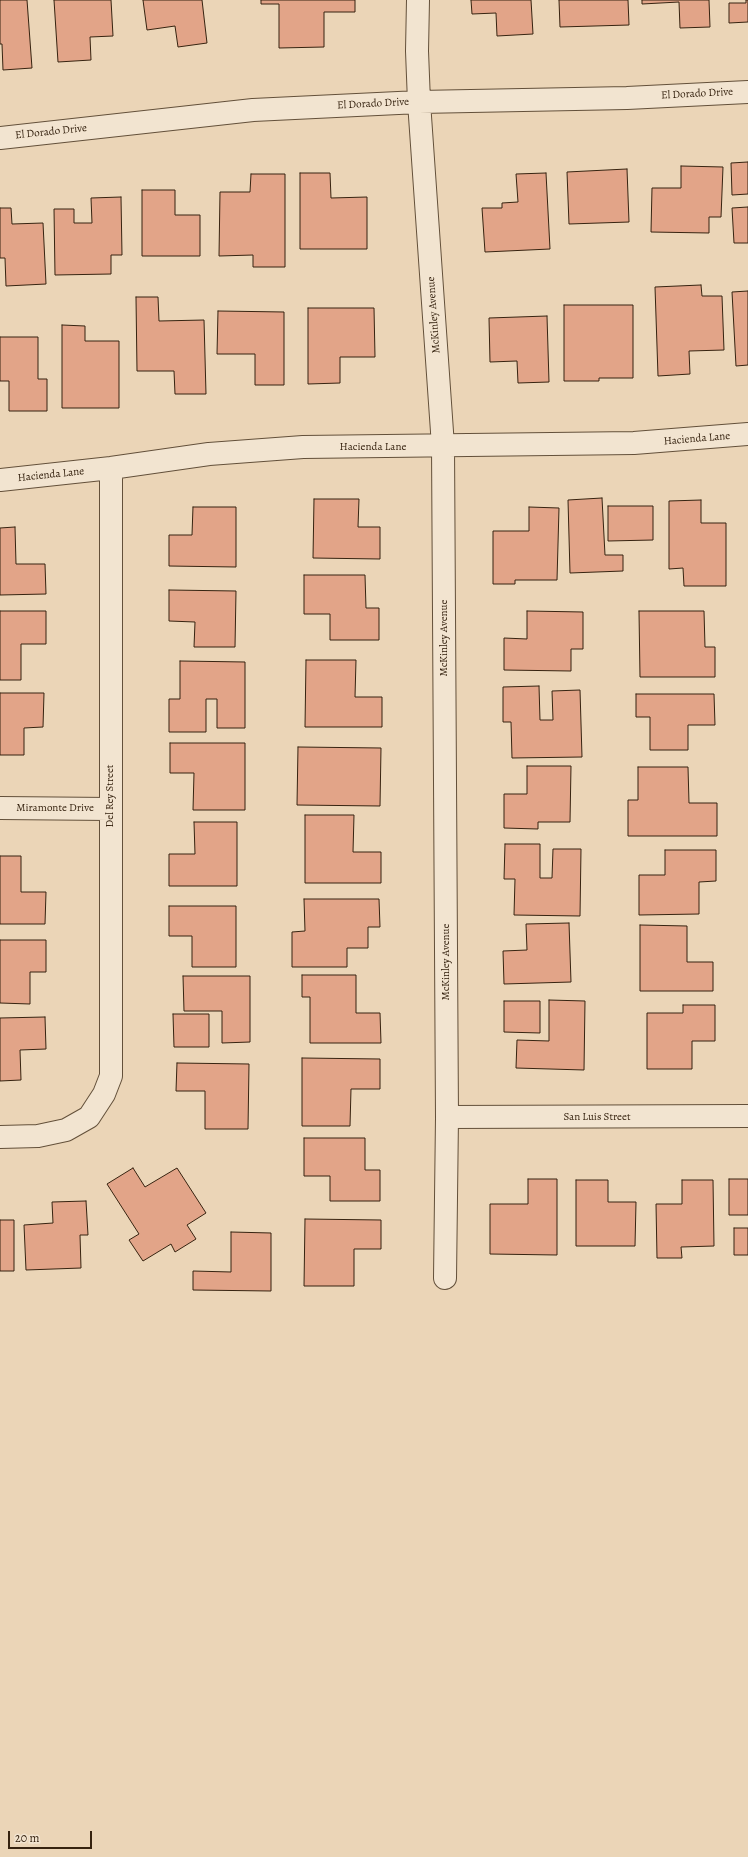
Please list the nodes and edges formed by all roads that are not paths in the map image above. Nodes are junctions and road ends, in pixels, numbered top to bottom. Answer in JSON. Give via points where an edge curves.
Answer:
{"nodes":[{"id":1,"x":418,"y":0,"type":"edge"},
{"id":2,"x":748,"y":92,"type":"edge"},
{"id":3,"x":419,"y":102,"type":"junction"},
{"id":4,"x":0,"y":138,"type":"edge"},
{"id":5,"x":748,"y":434,"type":"edge"},
{"id":6,"x":443,"y":446,"type":"junction"},
{"id":7,"x":111,"y":468,"type":"junction"},
{"id":8,"x":0,"y":480,"type":"edge"},
{"id":9,"x":0,"y":808,"type":"edge"},
{"id":10,"x":110,"y":809,"type":"junction"},
{"id":11,"x":748,"y":1116,"type":"edge"},
{"id":12,"x":447,"y":1117,"type":"junction"},
{"id":13,"x":0,"y":1137,"type":"edge"},
{"id":14,"x":445,"y":1278,"type":"dead end"}],
"edges":[{"from":1,"to":3,"type":"street","name":"McKinley Avenue"},
{"from":2,"to":3,"type":"street","name":"El Dorado Drive","via":[[627,98]]},
{"from":3,"to":4,"type":"street","name":"El Dorado Drive","via":[[253,110]]},
{"from":3,"to":6,"type":"street","name":"McKinley Avenue"},
{"from":5,"to":6,"type":"street","name":"Hacienda Lane","via":[[634,444]]},
{"from":6,"to":7,"type":"street","name":"Hacienda Lane","via":[[295,448],[209,454]]},
{"from":6,"to":12,"type":"street","name":"McKinley Avenue"},
{"from":7,"to":8,"type":"street","name":"Hacienda Lane"},
{"from":7,"to":10,"type":"street","name":"Del Rey Street"},
{"from":9,"to":10,"type":"street","name":"Miramonte Drive"},
{"from":10,"to":13,"type":"street","name":"Del Rey Street","via":[[111,1076],[104,1094],[89,1117],[66,1130],[38,1136]]},
{"from":11,"to":12,"type":"street","name":"San Luis Street"},
{"from":12,"to":14,"type":"street","name":"McKinley Avenue"}]}
